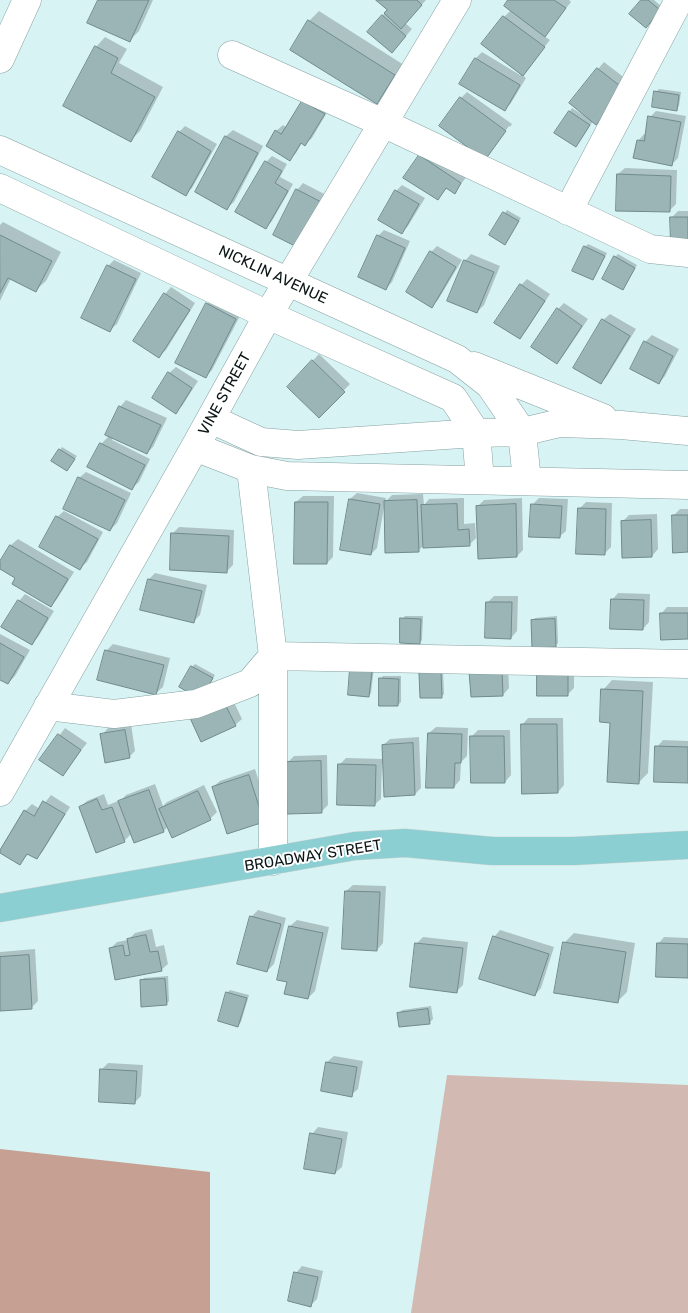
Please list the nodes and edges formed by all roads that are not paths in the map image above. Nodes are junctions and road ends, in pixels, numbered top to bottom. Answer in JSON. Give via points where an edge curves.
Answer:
{"nodes":[{"id":1,"x":27,"y":0,"type":"edge"},
{"id":2,"x":457,"y":0,"type":"edge"},
{"id":3,"x":679,"y":0,"type":"edge"},
{"id":4,"x":232,"y":55,"type":"dead end"},
{"id":5,"x":0,"y":60,"type":"edge"},
{"id":6,"x":383,"y":123,"type":"junction"},
{"id":7,"x":0,"y":150,"type":"edge"},
{"id":8,"x":0,"y":188,"type":"edge"},
{"id":9,"x":568,"y":211,"type":"junction"},
{"id":10,"x":688,"y":253,"type":"edge"},
{"id":11,"x":288,"y":282,"type":"junction"},
{"id":12,"x":268,"y":315,"type":"junction"},
{"id":13,"x":457,"y":359,"type":"junction"},
{"id":14,"x":211,"y":419,"type":"junction"},
{"id":15,"x":621,"y":425,"type":"junction"},
{"id":16,"x":688,"y":431,"type":"edge"},
{"id":17,"x":522,"y":432,"type":"junction"},
{"id":18,"x":476,"y":433,"type":"junction"},
{"id":19,"x":196,"y":447,"type":"junction"},
{"id":20,"x":251,"y":469,"type":"junction"},
{"id":21,"x":480,"y":480,"type":"junction"},
{"id":22,"x":527,"y":481,"type":"junction"},
{"id":23,"x":688,"y":485,"type":"edge"},
{"id":24,"x":273,"y":656,"type":"junction"},
{"id":25,"x":688,"y":664,"type":"edge"},
{"id":26,"x":48,"y":706,"type":"junction"},
{"id":27,"x":0,"y":792,"type":"edge"},
{"id":28,"x":688,"y":845,"type":"edge"},
{"id":29,"x":273,"y":861,"type":"junction"},
{"id":30,"x":0,"y":908,"type":"edge"}],
"edges":[{"from":1,"to":5,"type":"street"},
{"from":2,"to":6,"type":"street","name":"VINE STREET"},
{"from":3,"to":9,"type":"street"},
{"from":4,"to":6,"type":"street"},
{"from":6,"to":9,"type":"street"},
{"from":6,"to":11,"type":"street","name":"VINE STREET"},
{"from":7,"to":11,"type":"street","name":"NICKLIN AVENUE"},
{"from":8,"to":12,"type":"street"},
{"from":9,"to":10,"type":"street","via":[[650,249]]},
{"from":11,"to":12,"type":"street","name":"VINE STREET"},
{"from":11,"to":13,"type":"street","name":"NICKLIN AVENUE"},
{"from":12,"to":14,"type":"street","name":"VINE STREET"},
{"from":12,"to":18,"type":"street","via":[[453,398]]},
{"from":13,"to":15,"type":"street"},
{"from":13,"to":17,"type":"street","name":"NICKLIN AVENUE","via":[[490,385]]},
{"from":14,"to":18,"type":"street","via":[[261,442],[298,445]]},
{"from":14,"to":19,"type":"street","name":"VINE STREET"},
{"from":15,"to":16,"type":"street"},
{"from":15,"to":17,"type":"street","via":[[560,423]]},
{"from":17,"to":18,"type":"street"},
{"from":17,"to":22,"type":"street","name":"NICKLIN AVENUE"},
{"from":18,"to":21,"type":"street"},
{"from":19,"to":20,"type":"street"},
{"from":19,"to":26,"type":"street","name":"VINE STREET"},
{"from":20,"to":21,"type":"street","via":[[287,476]]},
{"from":20,"to":24,"type":"street"},
{"from":21,"to":22,"type":"street"},
{"from":22,"to":23,"type":"street"},
{"from":24,"to":25,"type":"street"},
{"from":24,"to":26,"type":"street","via":[[250,683],[196,704],[114,714]]},
{"from":24,"to":29,"type":"street"},
{"from":26,"to":27,"type":"street","name":"VINE STREET"},
{"from":28,"to":29,"type":"main road","name":"BROADWAY STREET","via":[[574,851],[492,851],[404,843],[355,846]]},
{"from":29,"to":30,"type":"main road","name":"BROADWAY STREET"}]}
